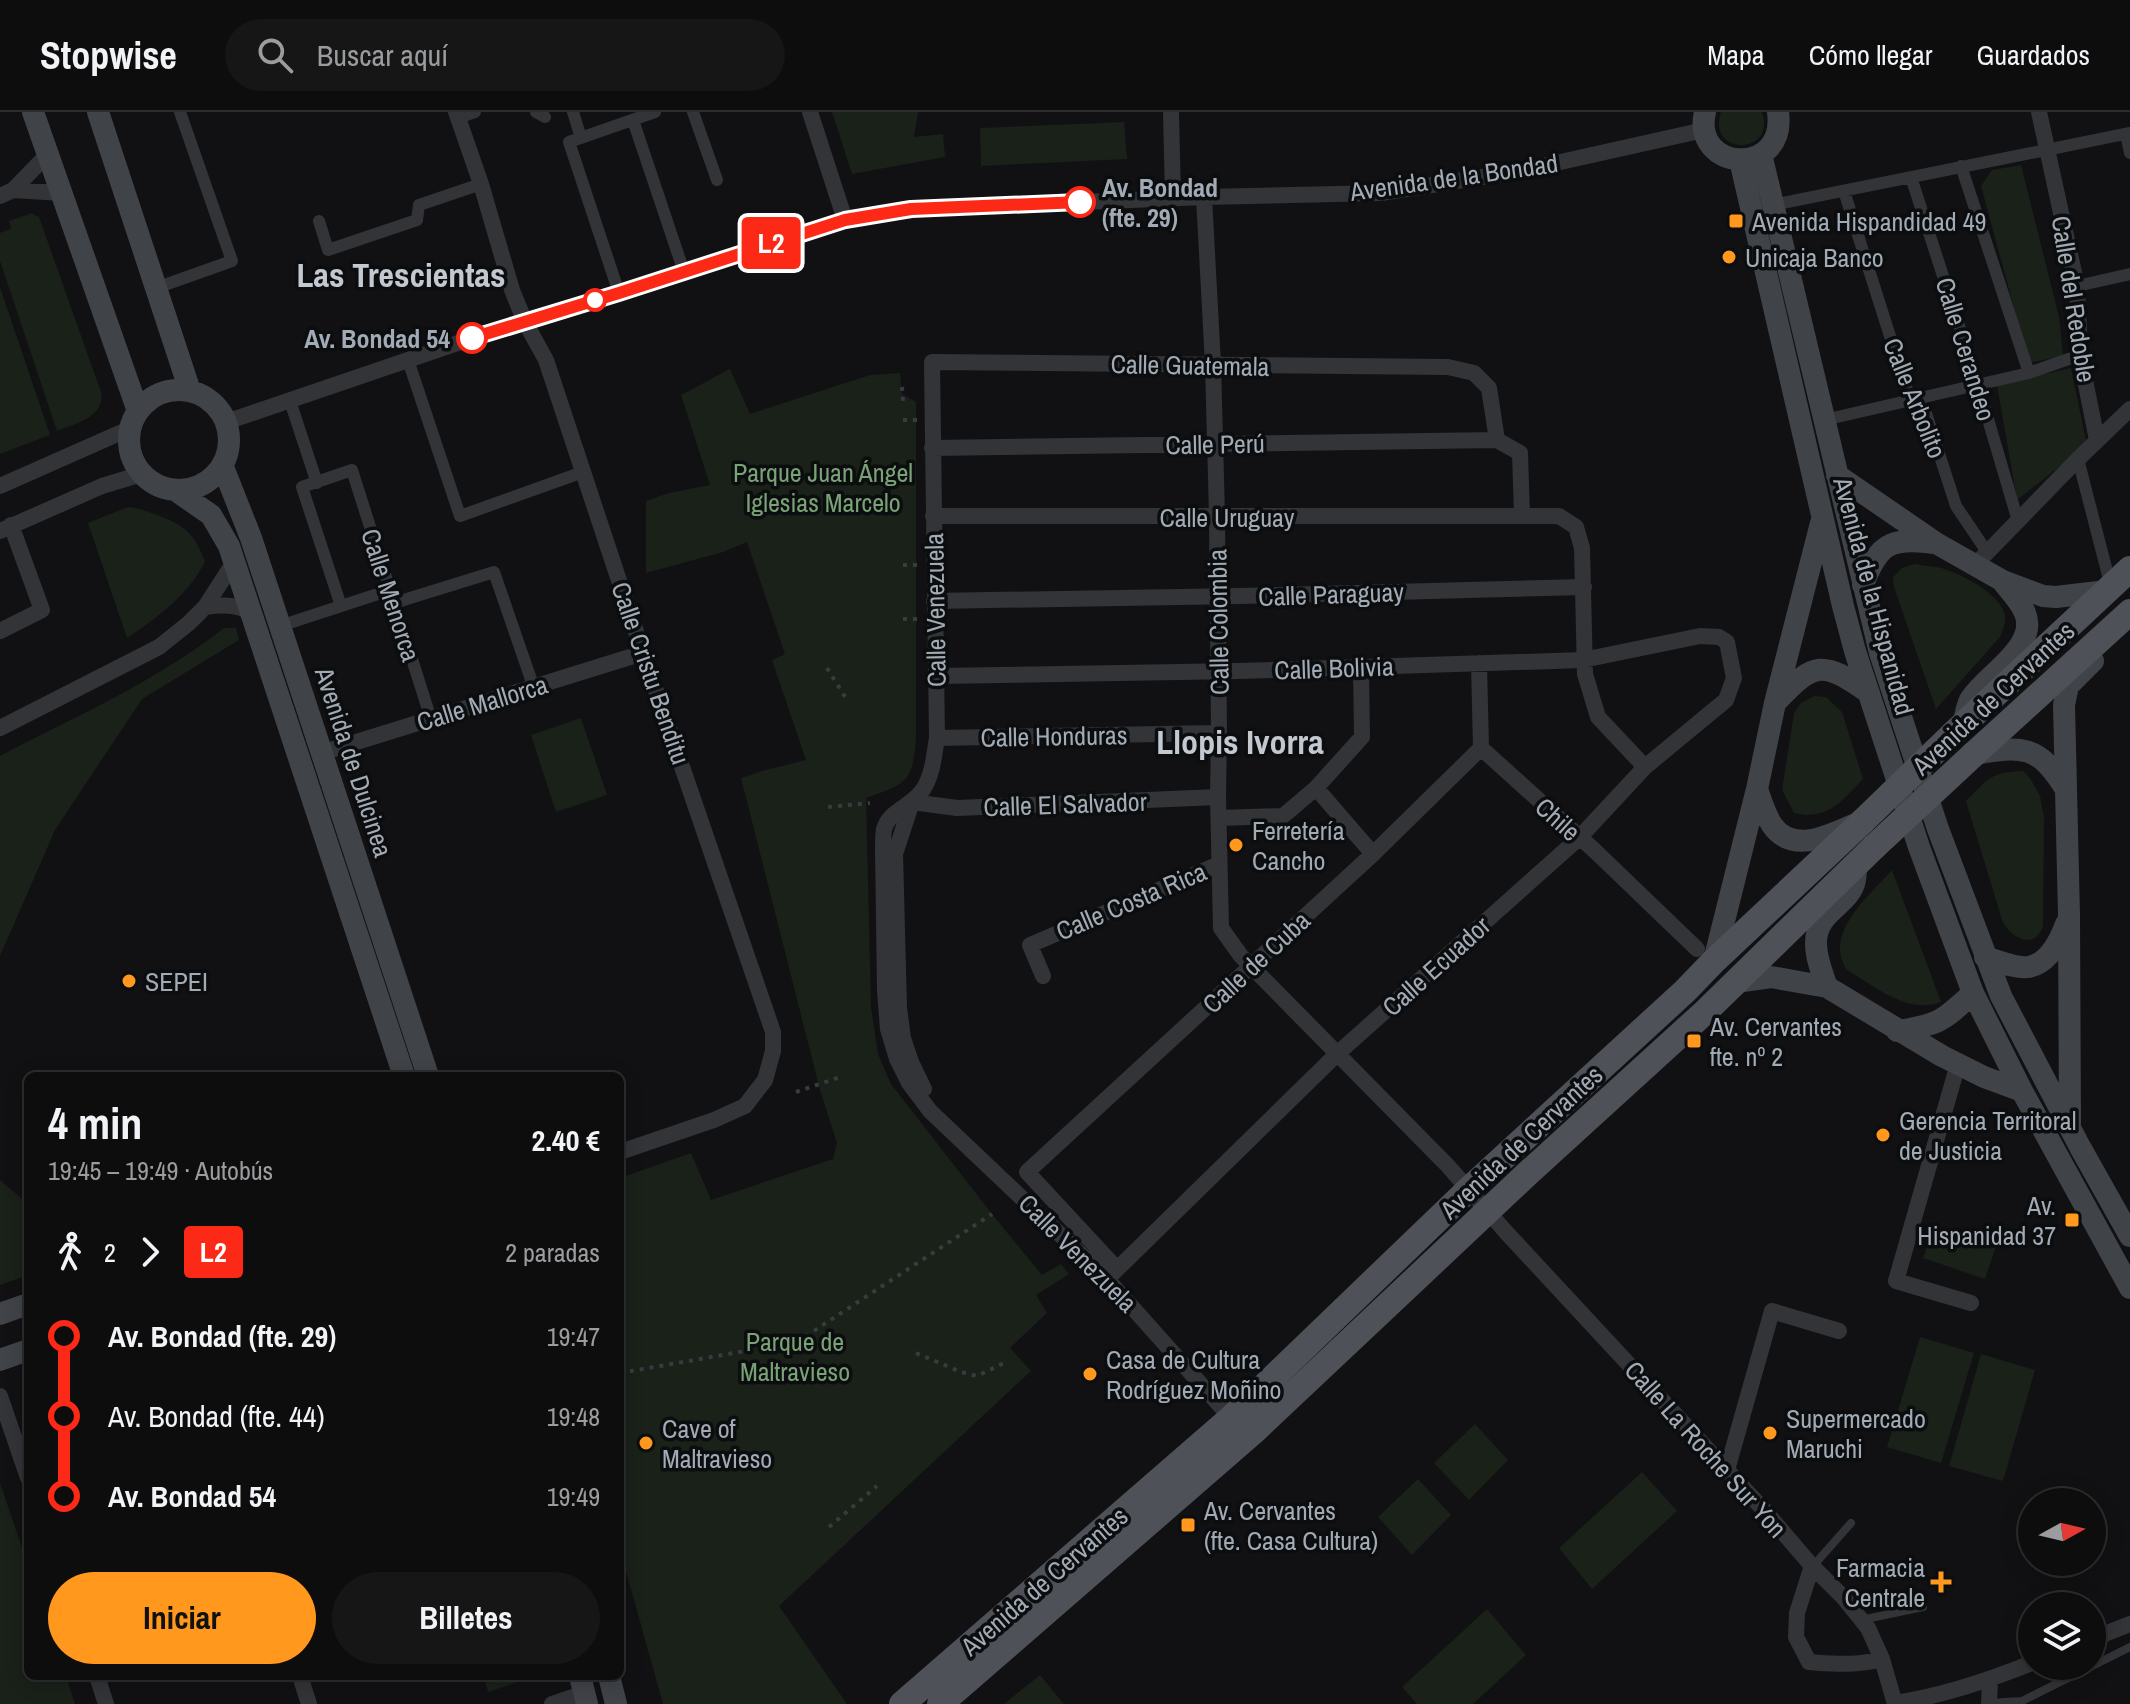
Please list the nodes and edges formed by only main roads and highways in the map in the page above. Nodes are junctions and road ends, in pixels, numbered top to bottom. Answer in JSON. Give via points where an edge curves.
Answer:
{"nodes":[{"id":1,"x":33,"y":112,"type":"edge"},
{"id":2,"x":98,"y":112,"type":"edge"},
{"id":3,"x":1780,"y":112,"type":"edge"},
{"id":4,"x":1705,"y":121,"type":"edge"},
{"id":5,"x":1750,"y":157,"type":"junction"},
{"id":6,"x":190,"y":391,"type":"junction"},
{"id":7,"x":134,"y":420,"type":"junction"},
{"id":8,"x":223,"y":467,"type":"junction"},
{"id":9,"x":1837,"y":475,"type":"junction"},
{"id":10,"x":175,"y":490,"type":"junction"},
{"id":11,"x":1822,"y":518,"type":"junction"},
{"id":12,"x":1936,"y":543,"type":"junction"},
{"id":13,"x":2130,"y":569,"type":"edge"},
{"id":14,"x":2003,"y":581,"type":"junction"},
{"id":15,"x":1863,"y":585,"type":"junction"},
{"id":16,"x":2109,"y":589,"type":"junction"},
{"id":17,"x":2130,"y":612,"type":"edge"},
{"id":18,"x":2097,"y":641,"type":"junction"},
{"id":19,"x":1869,"y":693,"type":"junction"},
{"id":20,"x":1775,"y":703,"type":"junction"},
{"id":21,"x":1959,"y":729,"type":"junction"},
{"id":22,"x":1974,"y":754,"type":"junction"},
{"id":23,"x":2065,"y":788,"type":"junction"},
{"id":24,"x":1757,"y":789,"type":"junction"},
{"id":25,"x":1862,"y":822,"type":"junction"},
{"id":26,"x":1865,"y":856,"type":"junction"},
{"id":27,"x":2069,"y":915,"type":"junction"},
{"id":28,"x":1706,"y":955,"type":"junction"},
{"id":29,"x":1985,"y":957,"type":"junction"},
{"id":30,"x":1736,"y":982,"type":"junction"},
{"id":31,"x":1827,"y":987,"type":"junction"},
{"id":32,"x":1973,"y":993,"type":"junction"},
{"id":33,"x":1897,"y":1031,"type":"junction"},
{"id":34,"x":403,"y":1072,"type":"edge"},
{"id":35,"x":427,"y":1072,"type":"edge"},
{"id":36,"x":2022,"y":1091,"type":"junction"},
{"id":37,"x":2070,"y":1129,"type":"junction"},
{"id":38,"x":2130,"y":1236,"type":"edge"},
{"id":39,"x":2130,"y":1288,"type":"edge"},
{"id":40,"x":24,"y":1305,"type":"edge"},
{"id":41,"x":0,"y":1314,"type":"edge"},
{"id":42,"x":24,"y":1351,"type":"edge"},
{"id":43,"x":0,"y":1360,"type":"edge"},
{"id":44,"x":610,"y":1680,"type":"edge"},
{"id":45,"x":616,"y":1704,"type":"edge"},
{"id":46,"x":902,"y":1704,"type":"edge"},
{"id":47,"x":940,"y":1704,"type":"edge"}],
"edges":[{"from":1,"to":7,"type":"main road"},
{"from":2,"to":6,"type":"main road"},
{"from":3,"to":5,"type":"main road","via":[[1775,140]]},
{"from":4,"to":5,"type":"main road","via":[[1709,143],[1717,152],[1728,158]]},
{"from":5,"to":9,"type":"main road","name":"Avenida de la Hispanidad","via":[[1773,205]]},
{"from":5,"to":11,"type":"main road","name":"Avenida de la Hispanidad","via":[[1749,195]]},
{"from":6,"to":7,"type":"main road","via":[[156,395]]},
{"from":6,"to":8,"type":"main road","via":[[210,400],[226,422],[229,441]]},
{"from":7,"to":10,"type":"main road","via":[[134,461],[146,477]]},
{"from":8,"to":10,"type":"main road","via":[[202,485]]},
{"from":8,"to":35,"type":"main road","name":"Avenida de Dulcinea"},
{"from":9,"to":12,"type":"main road"},
{"from":9,"to":15,"type":"main road","name":"Avenida de la Hispanidad"},
{"from":10,"to":34,"type":"main road","name":"Avenida de Dulcinea","via":[[211,515],[229,546]]},
{"from":11,"to":19,"type":"main road","name":"Avenida de la Hispanidad"},
{"from":11,"to":20,"type":"main road"},
{"from":12,"to":14,"type":"main road","via":[[1980,559]]},
{"from":12,"to":15,"type":"main road","via":[[1901,541],[1882,550]]},
{"from":13,"to":16,"type":"main road","name":"Avenida de Cervantes"},
{"from":14,"to":16,"type":"main road","via":[[2056,597]]},
{"from":14,"to":21,"type":"main road","via":[[2025,613],[2024,642],[1971,698]]},
{"from":15,"to":29,"type":"main road","name":"Avenida de la Hispanidad","via":[[1906,737]]},
{"from":16,"to":21,"type":"main road","name":"Avenida de Cervantes"},
{"from":17,"to":18,"type":"main road","name":"Avenida de Cervantes"},
{"from":18,"to":22,"type":"main road","name":"Avenida de Cervantes"},
{"from":18,"to":23,"type":"main road","via":[[2099,655],[2065,694]]},
{"from":19,"to":20,"type":"main road","via":[[1845,676],[1822,669],[1803,675]]},
{"from":19,"to":32,"type":"main road","name":"Avenida de la Hispanidad"},
{"from":20,"to":24,"type":"main road"},
{"from":21,"to":25,"type":"main road","name":"Avenida de Cervantes","bridge":true},
{"from":22,"to":23,"type":"main road","via":[[2031,751]]},
{"from":22,"to":26,"type":"main road","name":"Avenida de Cervantes","bridge":true},
{"from":23,"to":27,"type":"main road"},
{"from":24,"to":25,"type":"main road","via":[[1770,822],[1784,837],[1825,838]]},
{"from":24,"to":28,"type":"main road"},
{"from":25,"to":28,"type":"main road","name":"Avenida de Cervantes"},
{"from":26,"to":30,"type":"main road","name":"Avenida de Cervantes"},
{"from":26,"to":31,"type":"main road","via":[[1852,889],[1824,918],[1816,939]]},
{"from":27,"to":29,"type":"main road","via":[[2056,944],[2038,963],[2028,967]]},
{"from":27,"to":37,"type":"main road"},
{"from":28,"to":46,"type":"main road","name":"Avenida de Cervantes","via":[[1685,991],[1231,1418]]},
{"from":29,"to":37,"type":"main road","name":"Avenida de la Hispanidad"},
{"from":30,"to":31,"type":"main road","via":[[1771,977]]},
{"from":30,"to":47,"type":"main road","name":"Avenida de Cervantes","via":[[1253,1432]]},
{"from":31,"to":33,"type":"main road"},
{"from":32,"to":33,"type":"main road","via":[[1943,1020]]},
{"from":32,"to":36,"type":"main road","name":"Avenida de la Hispanidad"},
{"from":33,"to":36,"type":"main road"},
{"from":36,"to":39,"type":"main road","name":"Avenida de la Hispanidad"},
{"from":37,"to":38,"type":"main road","name":"Avenida de la Hispanidad"},
{"from":40,"to":41,"type":"main road"},
{"from":42,"to":43,"type":"main road"},
{"from":44,"to":45,"type":"main road"}]}
